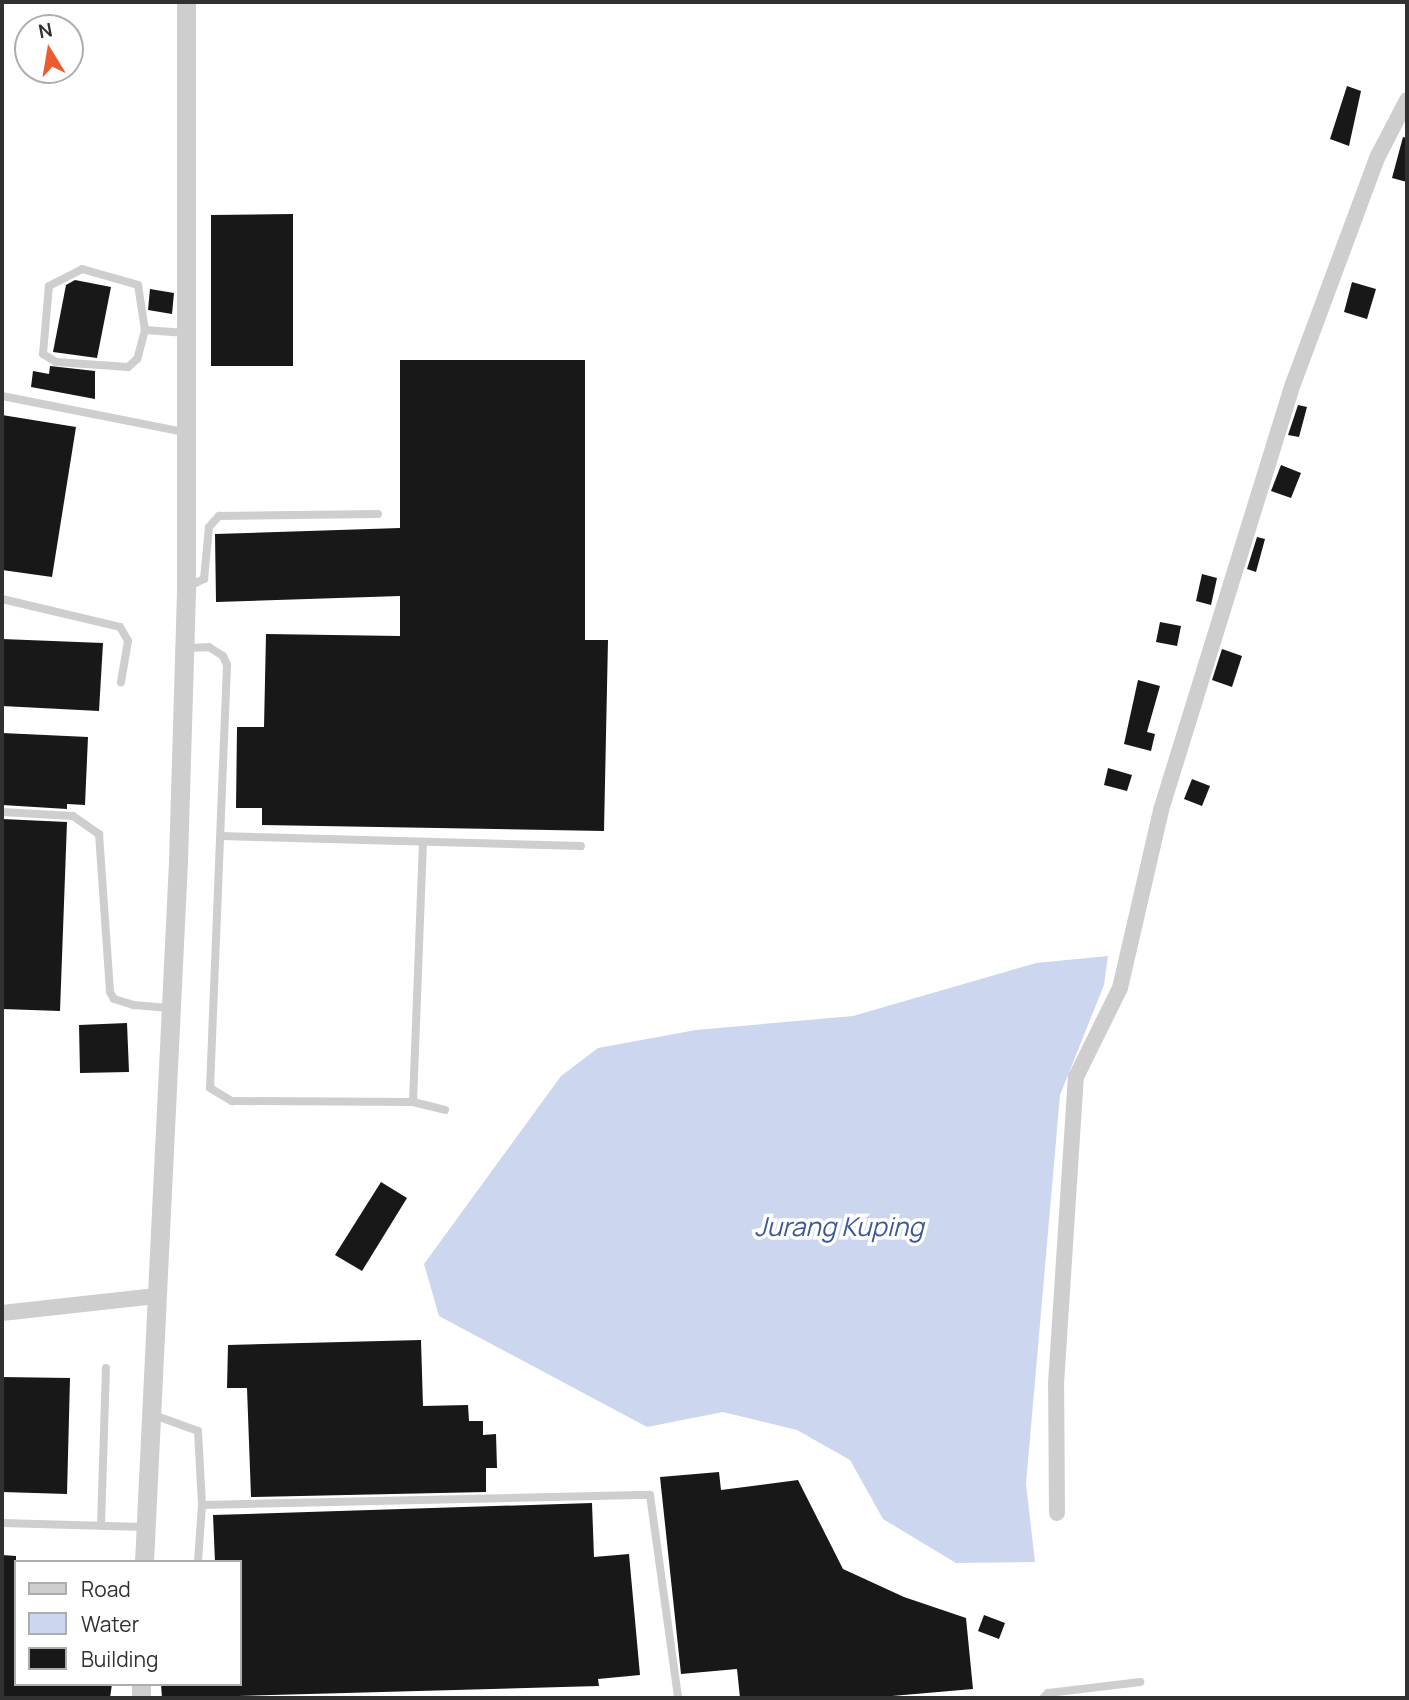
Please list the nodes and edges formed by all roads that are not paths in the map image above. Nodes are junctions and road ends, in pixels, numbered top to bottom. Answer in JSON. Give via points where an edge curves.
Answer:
{"nodes":[{"id":1,"x":186,"y":2,"type":"edge"},
{"id":2,"x":1407,"y":100,"type":"edge"},
{"id":3,"x":145,"y":330,"type":"junction"},
{"id":4,"x":186,"y":333,"type":"junction"},
{"id":5,"x":2,"y":396,"type":"edge"},
{"id":6,"x":186,"y":432,"type":"junction"},
{"id":7,"x":378,"y":514,"type":"dead end"},
{"id":8,"x":186,"y":587,"type":"junction"},
{"id":9,"x":2,"y":599,"type":"edge"},
{"id":10,"x":184,"y":648,"type":"junction"},
{"id":11,"x":121,"y":682,"type":"dead end"},
{"id":12,"x":2,"y":812,"type":"edge"},
{"id":13,"x":221,"y":836,"type":"junction"},
{"id":14,"x":423,"y":842,"type":"junction"},
{"id":15,"x":581,"y":846,"type":"dead end"},
{"id":16,"x":170,"y":1008,"type":"junction"},
{"id":17,"x":413,"y":1102,"type":"junction"},
{"id":18,"x":445,"y":1110,"type":"dead end"},
{"id":19,"x":156,"y":1296,"type":"junction"},
{"id":20,"x":2,"y":1312,"type":"edge"},
{"id":21,"x":106,"y":1368,"type":"dead end"},
{"id":22,"x":150,"y":1414,"type":"junction"},
{"id":23,"x":202,"y":1505,"type":"junction"},
{"id":24,"x":1057,"y":1513,"type":"dead end"},
{"id":25,"x":2,"y":1523,"type":"edge"},
{"id":26,"x":102,"y":1526,"type":"junction"},
{"id":27,"x":144,"y":1527,"type":"junction"},
{"id":28,"x":144,"y":1560,"type":"edge"},
{"id":29,"x":198,"y":1560,"type":"edge"},
{"id":30,"x":1140,"y":1682,"type":"dead end"},
{"id":31,"x":678,"y":1698,"type":"edge"},
{"id":32,"x":1044,"y":1698,"type":"edge"}],
"edges":[{"from":1,"to":4,"type":"street"},
{"from":2,"to":24,"type":"street","via":[[1378,156],[1293,384],[1161,810],[1120,988],[1076,1077],[1056,1384]]},
{"from":3,"to":3,"type":"lane","via":[[137,359],[128,367],[49,360],[41,344],[49,286],[82,270],[134,282],[141,295]]},
{"from":3,"to":4,"type":"lane"},
{"from":4,"to":6,"type":"street"},
{"from":5,"to":6,"type":"lane"},
{"from":6,"to":8,"type":"street"},
{"from":7,"to":8,"type":"lane","via":[[219,516],[209,527],[204,579]]},
{"from":8,"to":10,"type":"street"},
{"from":9,"to":11,"type":"lane","via":[[120,627],[128,641]]},
{"from":10,"to":13,"type":"lane","via":[[209,647],[228,665]]},
{"from":10,"to":16,"type":"street"},
{"from":12,"to":16,"type":"lane","via":[[73,816],[99,834],[110,992],[114,999],[134,1005]]},
{"from":13,"to":14,"type":"lane"},
{"from":13,"to":17,"type":"lane","via":[[210,1088],[232,1101]]},
{"from":14,"to":15,"type":"lane"},
{"from":14,"to":17,"type":"lane"},
{"from":16,"to":19,"type":"street"},
{"from":17,"to":18,"type":"lane"},
{"from":19,"to":20,"type":"street"},
{"from":19,"to":22,"type":"street"},
{"from":21,"to":26,"type":"lane"},
{"from":22,"to":23,"type":"lane","via":[[198,1431]]},
{"from":22,"to":27,"type":"street"},
{"from":23,"to":29,"type":"lane"},
{"from":23,"to":31,"type":"lane","via":[[650,1495]]},
{"from":25,"to":26,"type":"lane"},
{"from":26,"to":27,"type":"lane"},
{"from":27,"to":28,"type":"street"},
{"from":30,"to":32,"type":"lane","via":[[1048,1693]]}]}
